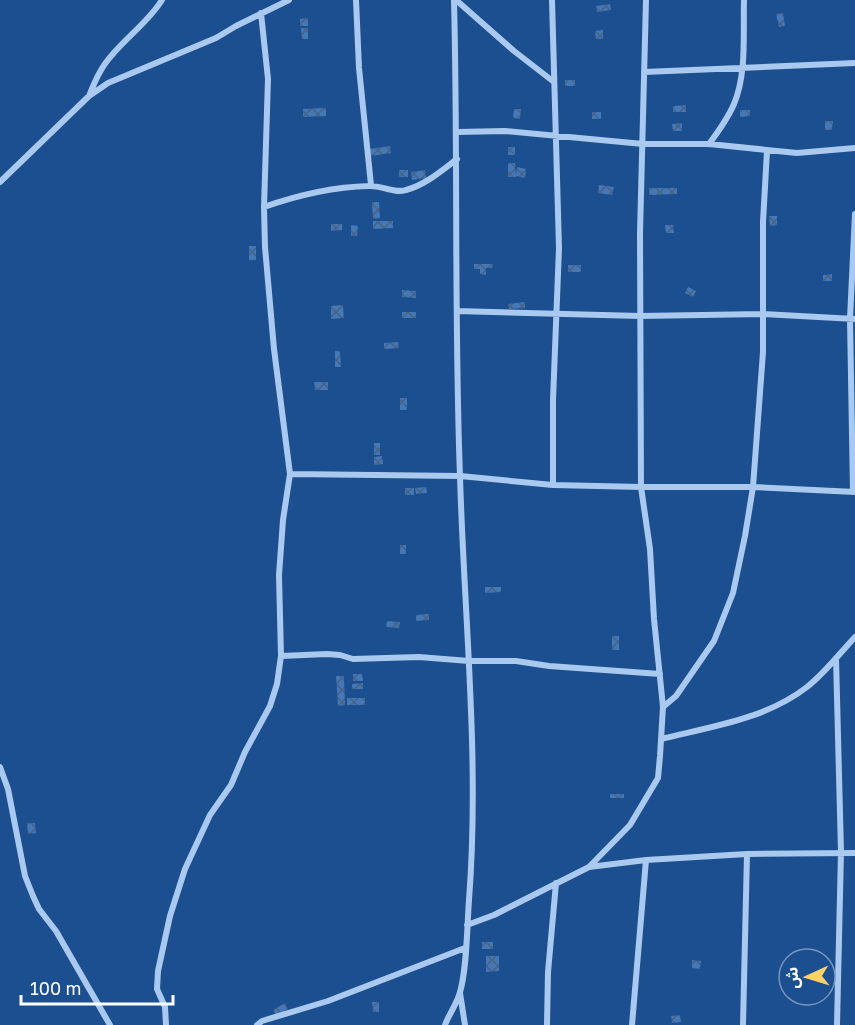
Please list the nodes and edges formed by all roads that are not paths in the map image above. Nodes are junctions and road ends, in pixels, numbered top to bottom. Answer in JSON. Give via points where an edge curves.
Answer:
{"nodes":[{"id":1,"x":162,"y":0,"type":"edge"},
{"id":2,"x":289,"y":0,"type":"edge"},
{"id":3,"x":356,"y":0,"type":"edge"},
{"id":4,"x":455,"y":0,"type":"edge"},
{"id":5,"x":552,"y":0,"type":"edge"},
{"id":6,"x":646,"y":0,"type":"edge"},
{"id":7,"x":744,"y":0,"type":"edge"},
{"id":8,"x":261,"y":14,"type":"junction"},
{"id":9,"x":855,"y":63,"type":"edge"},
{"id":10,"x":742,"y":68,"type":"junction"},
{"id":11,"x":644,"y":72,"type":"junction"},
{"id":12,"x":554,"y":82,"type":"junction"},
{"id":13,"x":89,"y":96,"type":"junction"},
{"id":14,"x":458,"y":132,"type":"junction"},
{"id":15,"x":557,"y":137,"type":"junction"},
{"id":16,"x":643,"y":144,"type":"junction"},
{"id":17,"x":709,"y":144,"type":"junction"},
{"id":18,"x":855,"y":148,"type":"edge"},
{"id":19,"x":767,"y":151,"type":"junction"},
{"id":20,"x":458,"y":159,"type":"junction"},
{"id":21,"x":0,"y":182,"type":"edge"},
{"id":22,"x":371,"y":186,"type":"junction"},
{"id":23,"x":264,"y":207,"type":"junction"},
{"id":24,"x":855,"y":214,"type":"edge"},
{"id":25,"x":457,"y":310,"type":"junction"},
{"id":26,"x":555,"y":314,"type":"junction"},
{"id":27,"x":763,"y":314,"type":"junction"},
{"id":28,"x":640,"y":316,"type":"junction"},
{"id":29,"x":852,"y":319,"type":"edge"},
{"id":30,"x":854,"y":462,"type":"edge"},
{"id":31,"x":290,"y":474,"type":"junction"},
{"id":32,"x":459,"y":476,"type":"junction"},
{"id":33,"x":554,"y":485,"type":"junction"},
{"id":34,"x":753,"y":487,"type":"junction"},
{"id":35,"x":641,"y":488,"type":"junction"},
{"id":36,"x":854,"y":492,"type":"edge"},
{"id":37,"x":855,"y":637,"type":"edge"},
{"id":38,"x":281,"y":656,"type":"junction"},
{"id":39,"x":836,"y":658,"type":"junction"},
{"id":40,"x":469,"y":661,"type":"junction"},
{"id":41,"x":660,"y":674,"type":"junction"},
{"id":42,"x":663,"y":707,"type":"junction"},
{"id":43,"x":661,"y":739,"type":"junction"},
{"id":44,"x":0,"y":766,"type":"edge"},
{"id":45,"x":841,"y":852,"type":"junction"},
{"id":46,"x":855,"y":853,"type":"edge"},
{"id":47,"x":747,"y":854,"type":"junction"},
{"id":48,"x":646,"y":860,"type":"junction"},
{"id":49,"x":589,"y":867,"type":"junction"},
{"id":50,"x":556,"y":883,"type":"junction"},
{"id":51,"x":467,"y":925,"type":"junction"},
{"id":52,"x":465,"y":948,"type":"junction"},
{"id":53,"x":460,"y":993,"type":"junction"},
{"id":54,"x":110,"y":1025,"type":"edge"},
{"id":55,"x":166,"y":1025,"type":"edge"},
{"id":56,"x":257,"y":1025,"type":"edge"},
{"id":57,"x":445,"y":1025,"type":"edge"},
{"id":58,"x":465,"y":1025,"type":"edge"},
{"id":59,"x":547,"y":1025,"type":"edge"},
{"id":60,"x":632,"y":1025,"type":"edge"},
{"id":61,"x":743,"y":1025,"type":"edge"},
{"id":62,"x":837,"y":1025,"type":"edge"}],
"edges":[{"from":1,"to":13,"type":"street","via":[[111,56]]},
{"from":2,"to":8,"type":"street"},
{"from":3,"to":22,"type":"street"},
{"from":4,"to":12,"type":"street"},
{"from":4,"to":14,"type":"street"},
{"from":5,"to":12,"type":"street"},
{"from":6,"to":11,"type":"street"},
{"from":7,"to":10,"type":"street"},
{"from":8,"to":13,"type":"street","via":[[216,38],[108,83]]},
{"from":8,"to":23,"type":"street","via":[[268,80]]},
{"from":9,"to":10,"type":"street"},
{"from":10,"to":11,"type":"street"},
{"from":10,"to":17,"type":"street","via":[[734,105]]},
{"from":11,"to":16,"type":"street"},
{"from":12,"to":15,"type":"street"},
{"from":13,"to":21,"type":"street"},
{"from":14,"to":15,"type":"street","via":[[505,131]]},
{"from":14,"to":20,"type":"street"},
{"from":15,"to":16,"type":"street"},
{"from":15,"to":26,"type":"street","via":[[559,248]]},
{"from":16,"to":17,"type":"street"},
{"from":16,"to":28,"type":"street"},
{"from":17,"to":19,"type":"street"},
{"from":18,"to":19,"type":"street","via":[[797,153]]},
{"from":19,"to":27,"type":"street"},
{"from":20,"to":22,"type":"street","via":[[421,185],[402,192]]},
{"from":20,"to":25,"type":"street"},
{"from":22,"to":23,"type":"street","via":[[294,196]]},
{"from":23,"to":31,"type":"street","via":[[274,349]]},
{"from":24,"to":29,"type":"street"},
{"from":25,"to":26,"type":"street"},
{"from":25,"to":32,"type":"street"},
{"from":26,"to":28,"type":"street"},
{"from":26,"to":33,"type":"street"},
{"from":27,"to":28,"type":"street"},
{"from":27,"to":29,"type":"street"},
{"from":27,"to":34,"type":"street"},
{"from":28,"to":35,"type":"street"},
{"from":29,"to":30,"type":"street"},
{"from":30,"to":36,"type":"street"},
{"from":31,"to":32,"type":"street"},
{"from":31,"to":38,"type":"street","via":[[279,575]]},
{"from":32,"to":33,"type":"street"},
{"from":32,"to":40,"type":"street"},
{"from":33,"to":35,"type":"street"},
{"from":34,"to":35,"type":"street"},
{"from":34,"to":36,"type":"street"},
{"from":34,"to":42,"type":"street","via":[[733,593],[714,640],[676,696]]},
{"from":35,"to":41,"type":"street"},
{"from":37,"to":39,"type":"street"},
{"from":38,"to":40,"type":"street","via":[[327,654],[353,659],[419,657]]},
{"from":38,"to":55,"type":"street","via":[[270,706],[231,785],[210,815],[185,869],[170,916],[157,989],[165,1007]]},
{"from":39,"to":43,"type":"street","via":[[808,686],[776,706]]},
{"from":39,"to":45,"type":"street"},
{"from":40,"to":41,"type":"street","via":[[516,661]]},
{"from":40,"to":51,"type":"street","via":[[473,794]]},
{"from":41,"to":42,"type":"street"},
{"from":42,"to":43,"type":"street"},
{"from":43,"to":49,"type":"street","via":[[658,778],[651,791],[630,825]]},
{"from":44,"to":54,"type":"street","via":[[33,896]]},
{"from":45,"to":46,"type":"street"},
{"from":45,"to":47,"type":"street"},
{"from":45,"to":62,"type":"street"},
{"from":47,"to":48,"type":"street"},
{"from":47,"to":61,"type":"street"},
{"from":48,"to":49,"type":"street"},
{"from":48,"to":60,"type":"street"},
{"from":49,"to":50,"type":"street"},
{"from":50,"to":51,"type":"street"},
{"from":50,"to":59,"type":"street"},
{"from":51,"to":52,"type":"street"},
{"from":52,"to":53,"type":"street"},
{"from":52,"to":56,"type":"street"},
{"from":53,"to":57,"type":"street"},
{"from":53,"to":58,"type":"street"}]}
